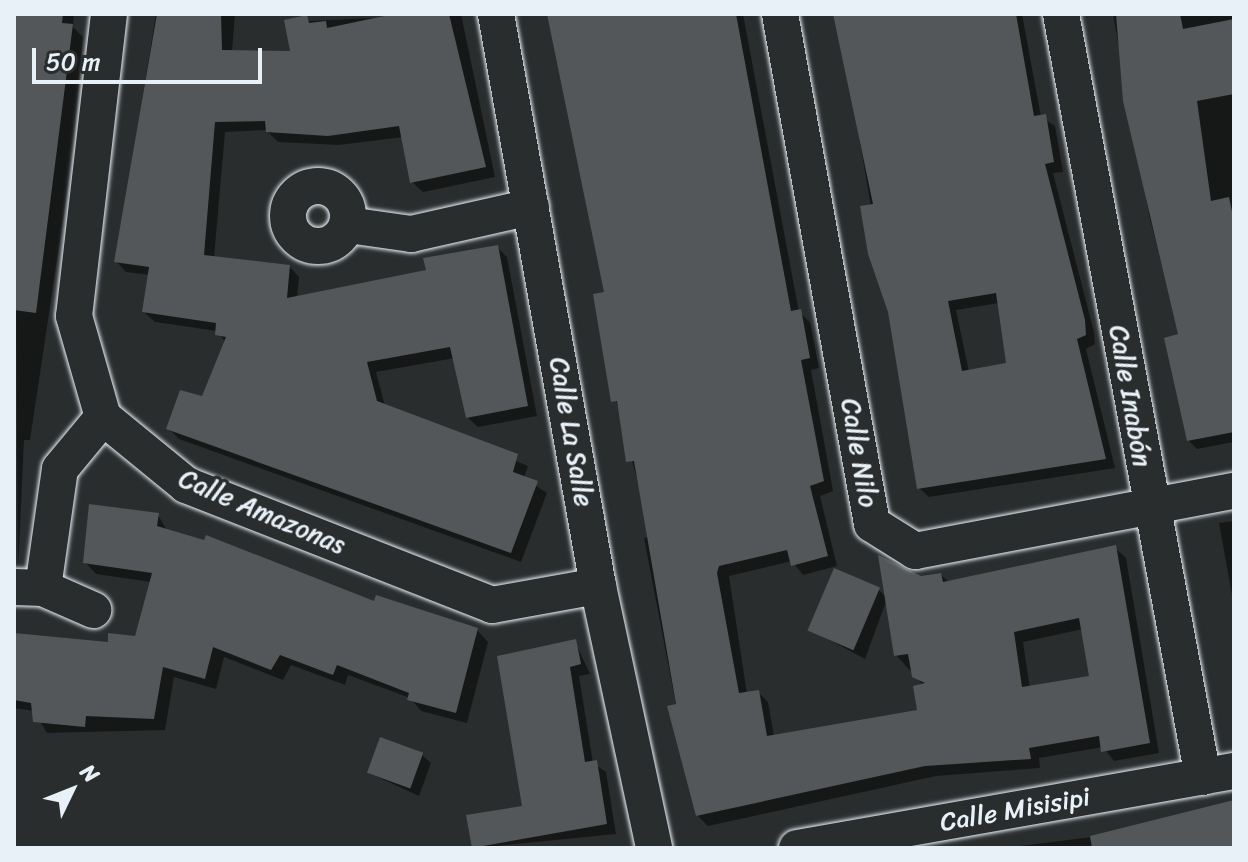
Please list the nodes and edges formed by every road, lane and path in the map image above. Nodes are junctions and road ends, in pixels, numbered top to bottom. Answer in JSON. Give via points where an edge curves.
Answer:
{"nodes":[{"id":1,"x":109,"y":14,"type":"edge"},
{"id":2,"x":496,"y":14,"type":"edge"},
{"id":3,"x":780,"y":14,"type":"edge"},
{"id":4,"x":1061,"y":14,"type":"edge"},
{"id":5,"x":531,"y":207,"type":"junction"},
{"id":6,"x":348,"y":225,"type":"dead end"},
{"id":7,"x":103,"y":417,"type":"junction"},
{"id":8,"x":1234,"y":491,"type":"edge"},
{"id":9,"x":1150,"y":508,"type":"junction"},
{"id":10,"x":598,"y":586,"type":"junction"},
{"id":11,"x":29,"y":587,"type":"edge"},
{"id":12,"x":93,"y":610,"type":"dead end"},
{"id":13,"x":1219,"y":774,"type":"edge"},
{"id":14,"x":654,"y":848,"type":"edge"},
{"id":15,"x":797,"y":848,"type":"edge"}],
"edges":[{"from":1,"to":7,"type":"street","via":[[74,316]]},
{"from":2,"to":5,"type":"street","name":"Calle La Salle"},
{"from":3,"to":9,"type":"street","name":"Calle Nilo","via":[[872,524],[915,551]]},
{"from":4,"to":9,"type":"street","name":"Calle Inabón"},
{"from":5,"to":6,"type":"street","via":[[411,234]]},
{"from":5,"to":10,"type":"street","name":"Calle La Salle"},
{"from":7,"to":10,"type":"street","name":"Calle Amazonas","via":[[186,485],[492,605]]},
{"from":7,"to":11,"type":"street","via":[[60,469]]},
{"from":8,"to":9,"type":"street","name":"Calle Nilo"},
{"from":9,"to":13,"type":"street","name":"Calle Inabón"},
{"from":10,"to":14,"type":"street","name":"Calle La Salle"},
{"from":11,"to":12,"type":"street"},
{"from":13,"to":15,"type":"street","name":"Calle Misisipi"}]}
